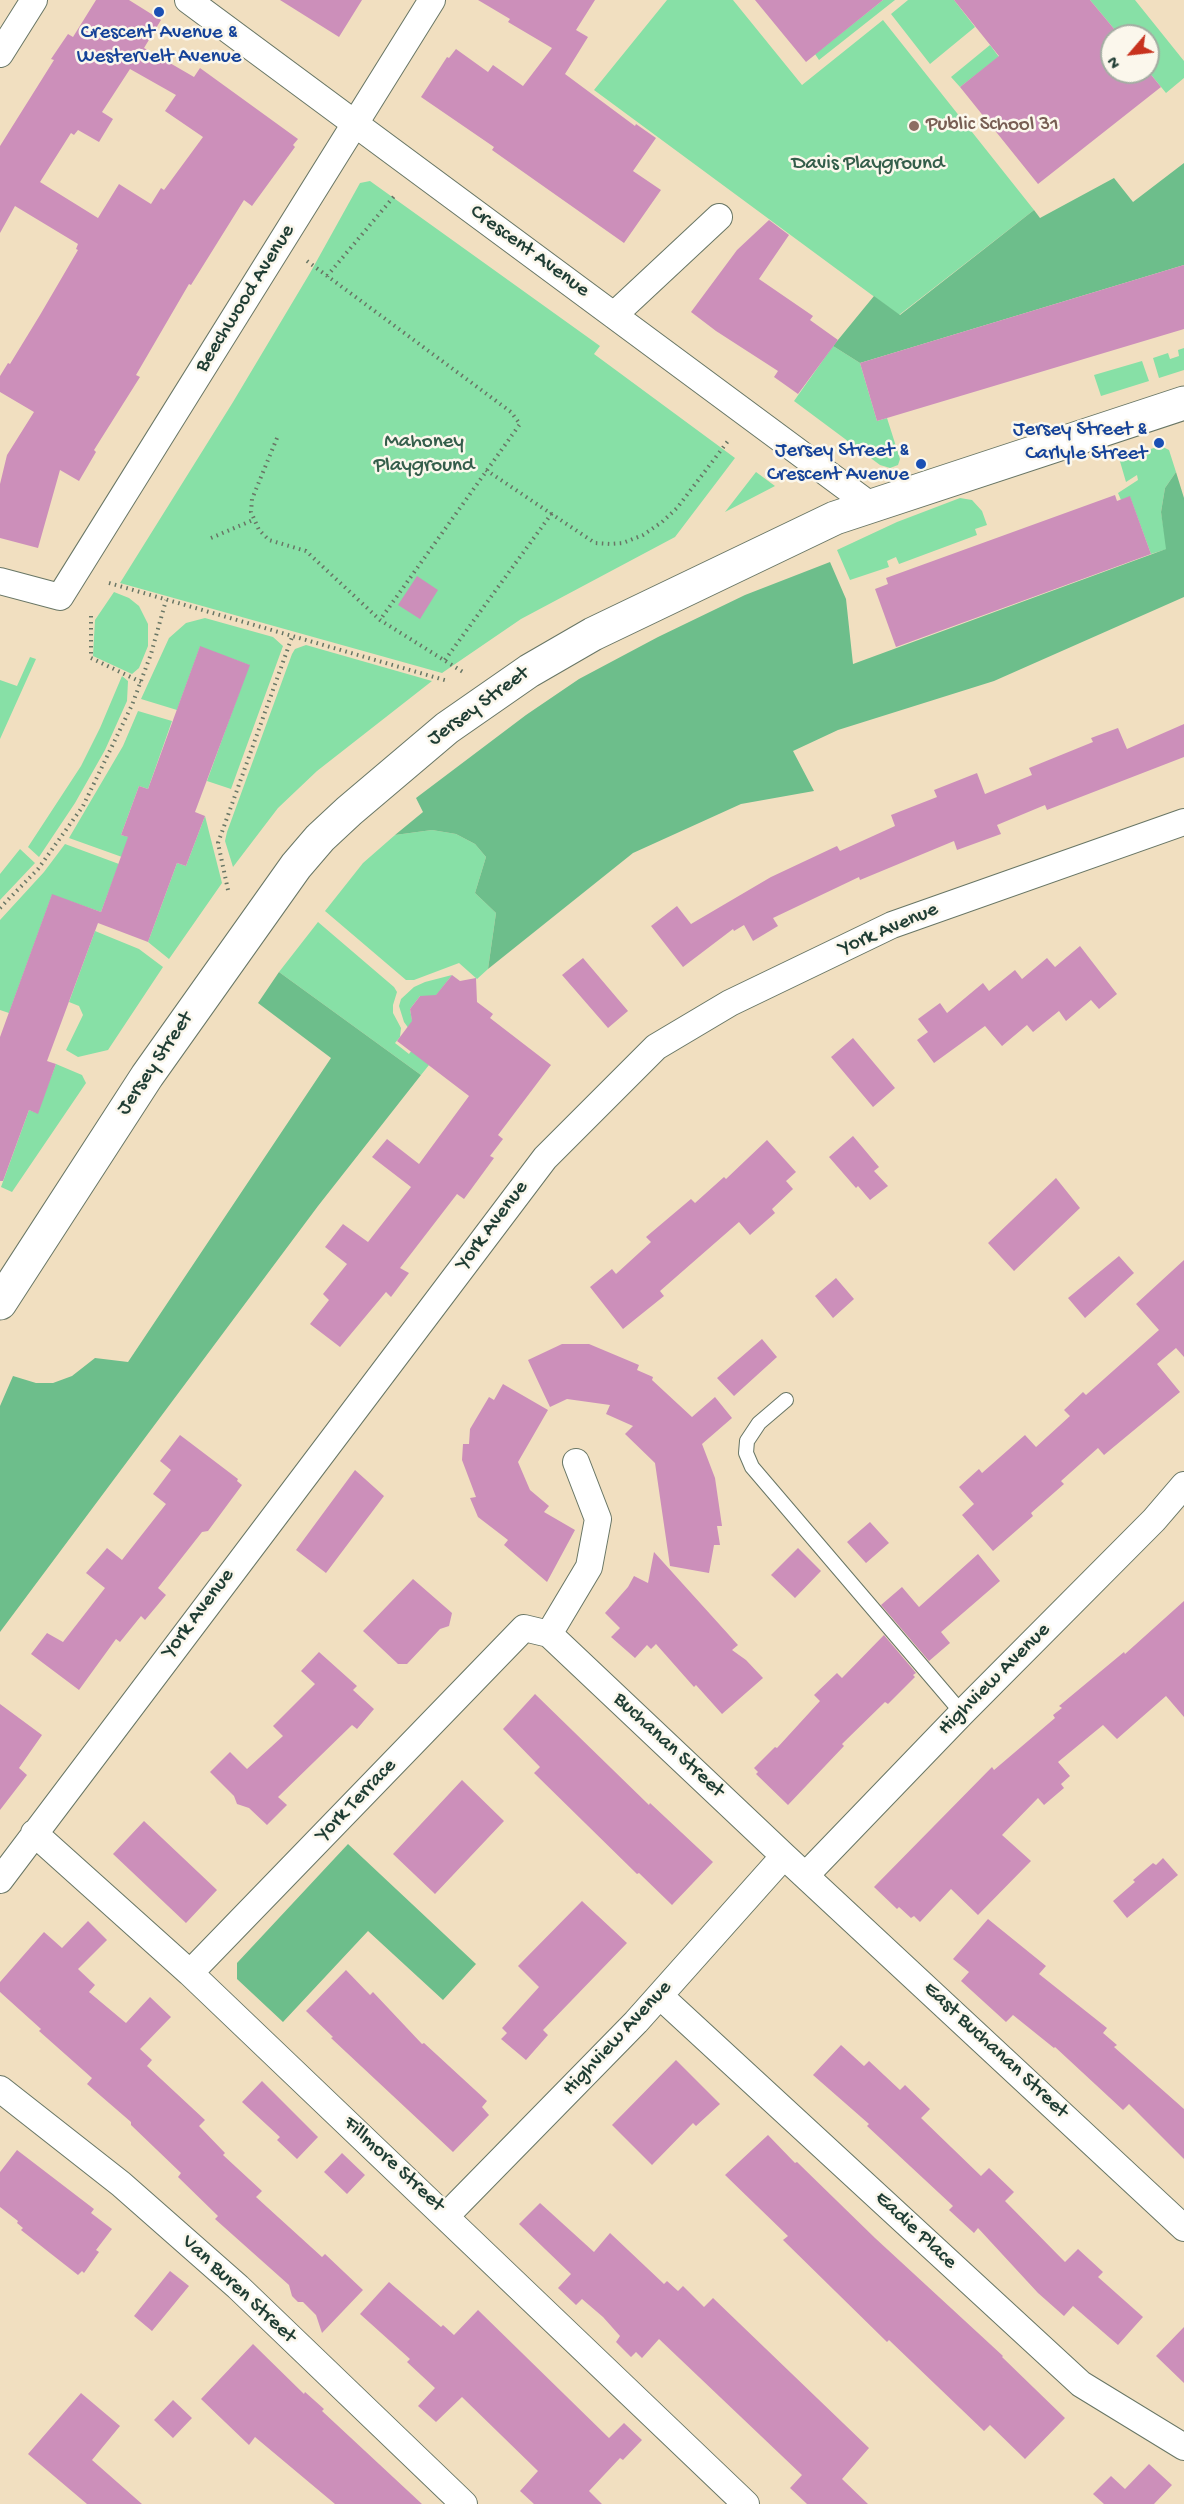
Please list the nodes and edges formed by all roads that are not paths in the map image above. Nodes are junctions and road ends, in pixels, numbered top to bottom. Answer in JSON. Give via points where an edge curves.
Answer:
{"nodes":[{"id":1,"x":34,"y":0,"type":"edge"},
{"id":2,"x":188,"y":0,"type":"edge"},
{"id":3,"x":432,"y":0,"type":"edge"},
{"id":4,"x":0,"y":54,"type":"edge"},
{"id":5,"x":356,"y":123,"type":"junction"},
{"id":6,"x":719,"y":217,"type":"dead end"},
{"id":7,"x":614,"y":315,"type":"junction"},
{"id":8,"x":1182,"y":408,"type":"edge"},
{"id":9,"x":870,"y":505,"type":"junction"},
{"id":10,"x":0,"y":581,"type":"edge"},
{"id":11,"x":1184,"y":822,"type":"edge"},
{"id":12,"x":0,"y":1303,"type":"edge"},
{"id":13,"x":786,"y":1400,"type":"dead end"},
{"id":14,"x":576,"y":1462,"type":"dead end"},
{"id":15,"x":1184,"y":1485,"type":"edge"},
{"id":16,"x":524,"y":1628,"type":"joint"},
{"id":17,"x":549,"y":1634,"type":"junction"},
{"id":18,"x":962,"y":1713,"type":"junction"},
{"id":19,"x":34,"y":1833,"type":"junction"},
{"id":20,"x":784,"y":1856,"type":"junction"},
{"id":21,"x":806,"y":1875,"type":"junction"},
{"id":22,"x":0,"y":1880,"type":"edge"},
{"id":23,"x":190,"y":1973,"type":"junction"},
{"id":24,"x":660,"y":1995,"type":"junction"},
{"id":25,"x":0,"y":2089,"type":"edge"},
{"id":26,"x":446,"y":2216,"type":"junction"},
{"id":27,"x":1184,"y":2228,"type":"edge"},
{"id":28,"x":1184,"y":2447,"type":"edge"},
{"id":29,"x":464,"y":2504,"type":"edge"},
{"id":30,"x":746,"y":2504,"type":"edge"}],
"edges":[{"from":1,"to":4,"type":"street"},
{"from":2,"to":5,"type":"street","name":"Crescent Avenue"},
{"from":3,"to":5,"type":"street","name":"Beechwood Avenue"},
{"from":5,"to":7,"type":"street","name":"Crescent Avenue"},
{"from":5,"to":10,"type":"street","name":"Beechwood Avenue","via":[[60,597]]},
{"from":6,"to":7,"type":"street"},
{"from":7,"to":9,"type":"street","name":"Crescent Avenue"},
{"from":8,"to":9,"type":"street","name":"Jersey Street"},
{"from":9,"to":12,"type":"street","name":"Jersey Street","via":[[800,533],[639,611],[539,665],[447,728],[349,811],[296,866],[210,985]]},
{"from":11,"to":19,"type":"street","name":"York Avenue","via":[[892,925],[730,1003],[656,1047],[545,1158]]},
{"from":13,"to":18,"type":"lane","via":[[759,1423],[747,1441],[746,1453],[752,1467]]},
{"from":14,"to":17,"type":"street","via":[[598,1519],[589,1568]]},
{"from":15,"to":18,"type":"street","name":"Highview Avenue"},
{"from":16,"to":17,"type":"street","name":"Buchanan Street"},
{"from":16,"to":23,"type":"street","name":"York Terrace"},
{"from":17,"to":20,"type":"street","name":"Buchanan Street"},
{"from":18,"to":21,"type":"street","name":"Highview Avenue"},
{"from":19,"to":22,"type":"street","name":"York Avenue"},
{"from":19,"to":23,"type":"street","name":"Fillmore Street"},
{"from":20,"to":21,"type":"street","name":"Buchanan Street"},
{"from":20,"to":24,"type":"street","name":"Highview Avenue"},
{"from":21,"to":27,"type":"street","name":"East Buchanan Street"},
{"from":23,"to":26,"type":"street","name":"Fillmore Street"},
{"from":24,"to":26,"type":"street","name":"Highview Avenue"},
{"from":24,"to":28,"type":"street","name":"Eadie Place","via":[[1081,2384]]},
{"from":25,"to":29,"type":"street","name":"Van Buren Street","via":[[121,2184],[238,2287]]},
{"from":26,"to":30,"type":"street","name":"Fillmore Street"}]}
